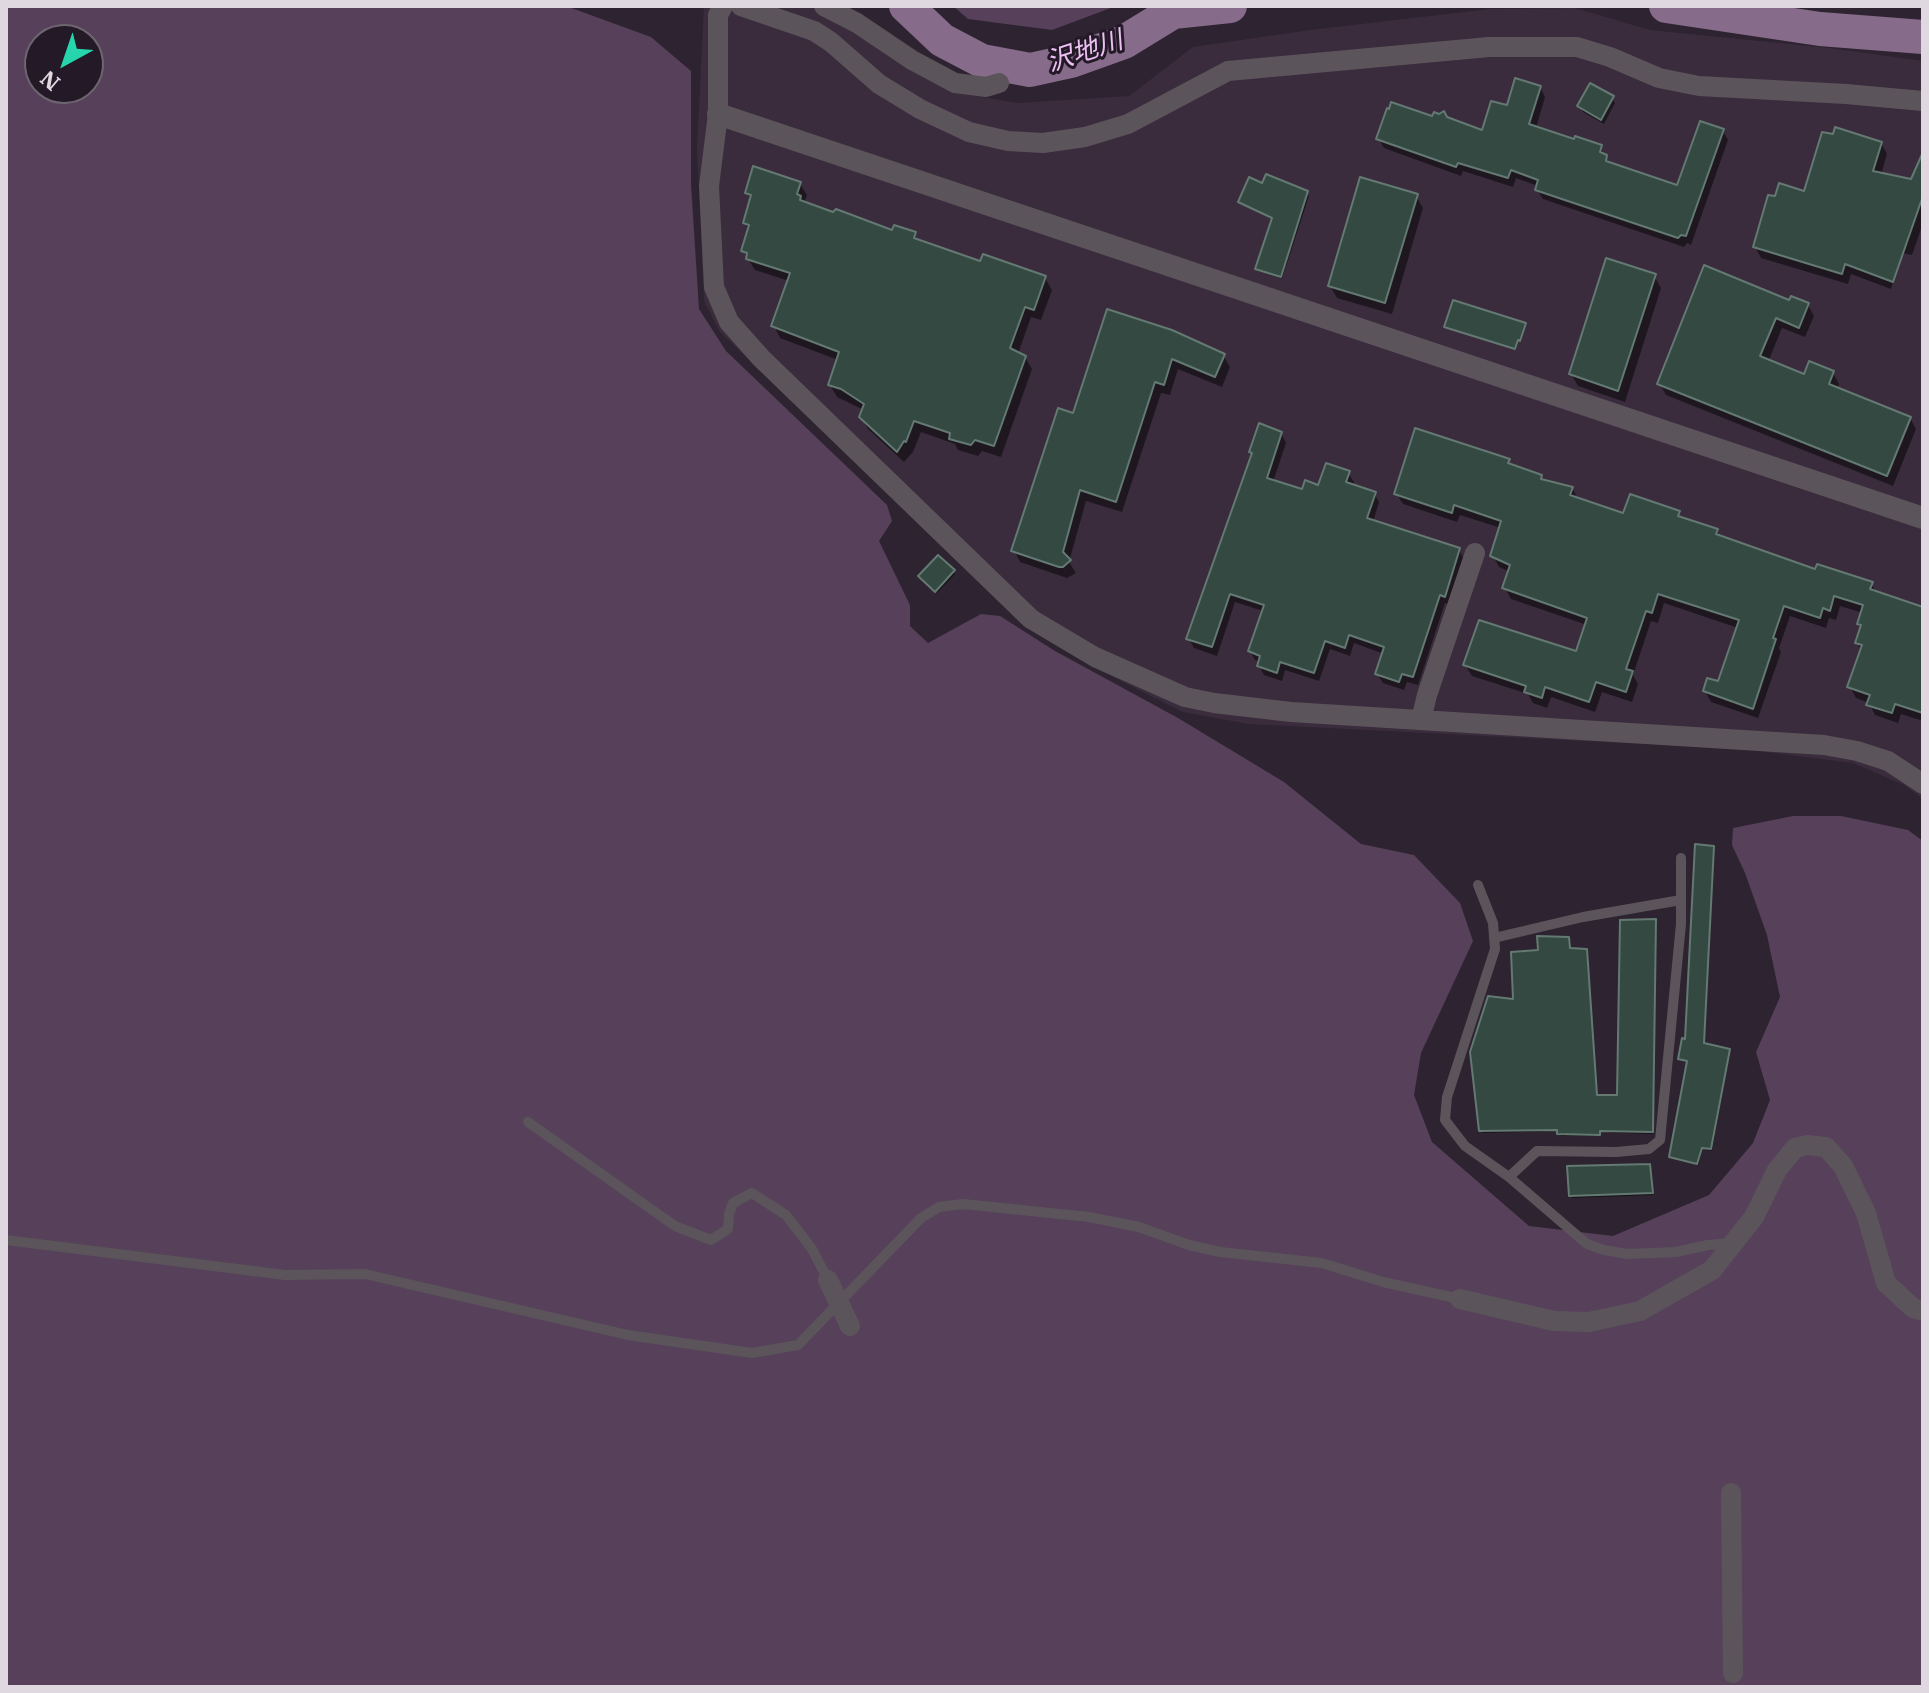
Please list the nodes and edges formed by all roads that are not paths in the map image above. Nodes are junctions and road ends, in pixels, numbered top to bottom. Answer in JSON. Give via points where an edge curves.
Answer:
{"nodes":[{"id":1,"x":723,"y":6,"type":"edge"},
{"id":2,"x":741,"y":6,"type":"edge"},
{"id":3,"x":824,"y":6,"type":"edge"},
{"id":4,"x":999,"y":83,"type":"dead end"},
{"id":5,"x":1923,"y":101,"type":"edge"},
{"id":6,"x":718,"y":114,"type":"junction"},
{"id":7,"x":1923,"y":518,"type":"edge"},
{"id":8,"x":1475,"y":553,"type":"dead end"},
{"id":9,"x":1421,"y":720,"type":"junction"},
{"id":10,"x":1923,"y":784,"type":"edge"},
{"id":11,"x":1681,"y":858,"type":"dead end"},
{"id":12,"x":1478,"y":885,"type":"dead end"},
{"id":13,"x":1681,"y":900,"type":"junction"},
{"id":14,"x":1494,"y":938,"type":"junction"},
{"id":15,"x":528,"y":1122,"type":"dead end"},
{"id":16,"x":1509,"y":1177,"type":"junction"},
{"id":17,"x":6,"y":1240,"type":"edge"},
{"id":18,"x":1733,"y":1243,"type":"junction"},
{"id":19,"x":828,"y":1280,"type":"joint"},
{"id":20,"x":1460,"y":1299,"type":"joint"},
{"id":21,"x":1923,"y":1311,"type":"edge"},
{"id":22,"x":850,"y":1326,"type":"dead end"},
{"id":23,"x":1731,"y":1493,"type":"dead end"},
{"id":24,"x":1733,"y":1673,"type":"dead end"}],
"edges":[{"from":1,"to":6,"type":"street","via":[[717,36]]},
{"from":2,"to":5,"type":"street","via":[[814,31],[879,84],[920,109],[969,132],[1008,141],[1043,143],[1128,124],[1228,71],[1489,47],[1577,47],[1659,78],[1699,86]]},
{"from":3,"to":4,"type":"street","via":[[955,83]]},
{"from":6,"to":7,"type":"street"},
{"from":6,"to":9,"type":"street","via":[[709,186],[714,287],[729,322],[1031,619],[1095,657],[1185,697],[1291,712]]},
{"from":8,"to":9,"type":"street"},
{"from":9,"to":10,"type":"street","via":[[1824,745],[1888,761]]},
{"from":11,"to":13,"type":"lane"},
{"from":12,"to":14,"type":"lane"},
{"from":13,"to":14,"type":"lane"},
{"from":13,"to":16,"type":"lane","via":[[1660,1140],[1649,1149],[1616,1152],[1537,1151]]},
{"from":14,"to":16,"type":"lane","via":[[1495,949],[1447,1097],[1445,1120],[1465,1146]]},
{"from":15,"to":19,"type":"lane","via":[[675,1226],[711,1240],[728,1229],[733,1203],[752,1193],[786,1215]]},
{"from":16,"to":18,"type":"lane","via":[[1587,1244],[1604,1250],[1676,1252]]},
{"from":17,"to":20,"type":"lane","via":[[285,1275],[365,1274],[628,1335],[752,1353],[798,1345],[921,1218],[939,1207],[963,1204],[1102,1219],[1220,1252],[1322,1263]]},
{"from":18,"to":20,"type":"street","via":[[1712,1270],[1668,1297],[1640,1311],[1589,1322],[1554,1321]]},
{"from":18,"to":21,"type":"street","via":[[1795,1148],[1826,1147],[1843,1166],[1866,1213],[1886,1283]]},
{"from":19,"to":22,"type":"street","bridge":true},
{"from":23,"to":24,"type":"street"}]}
